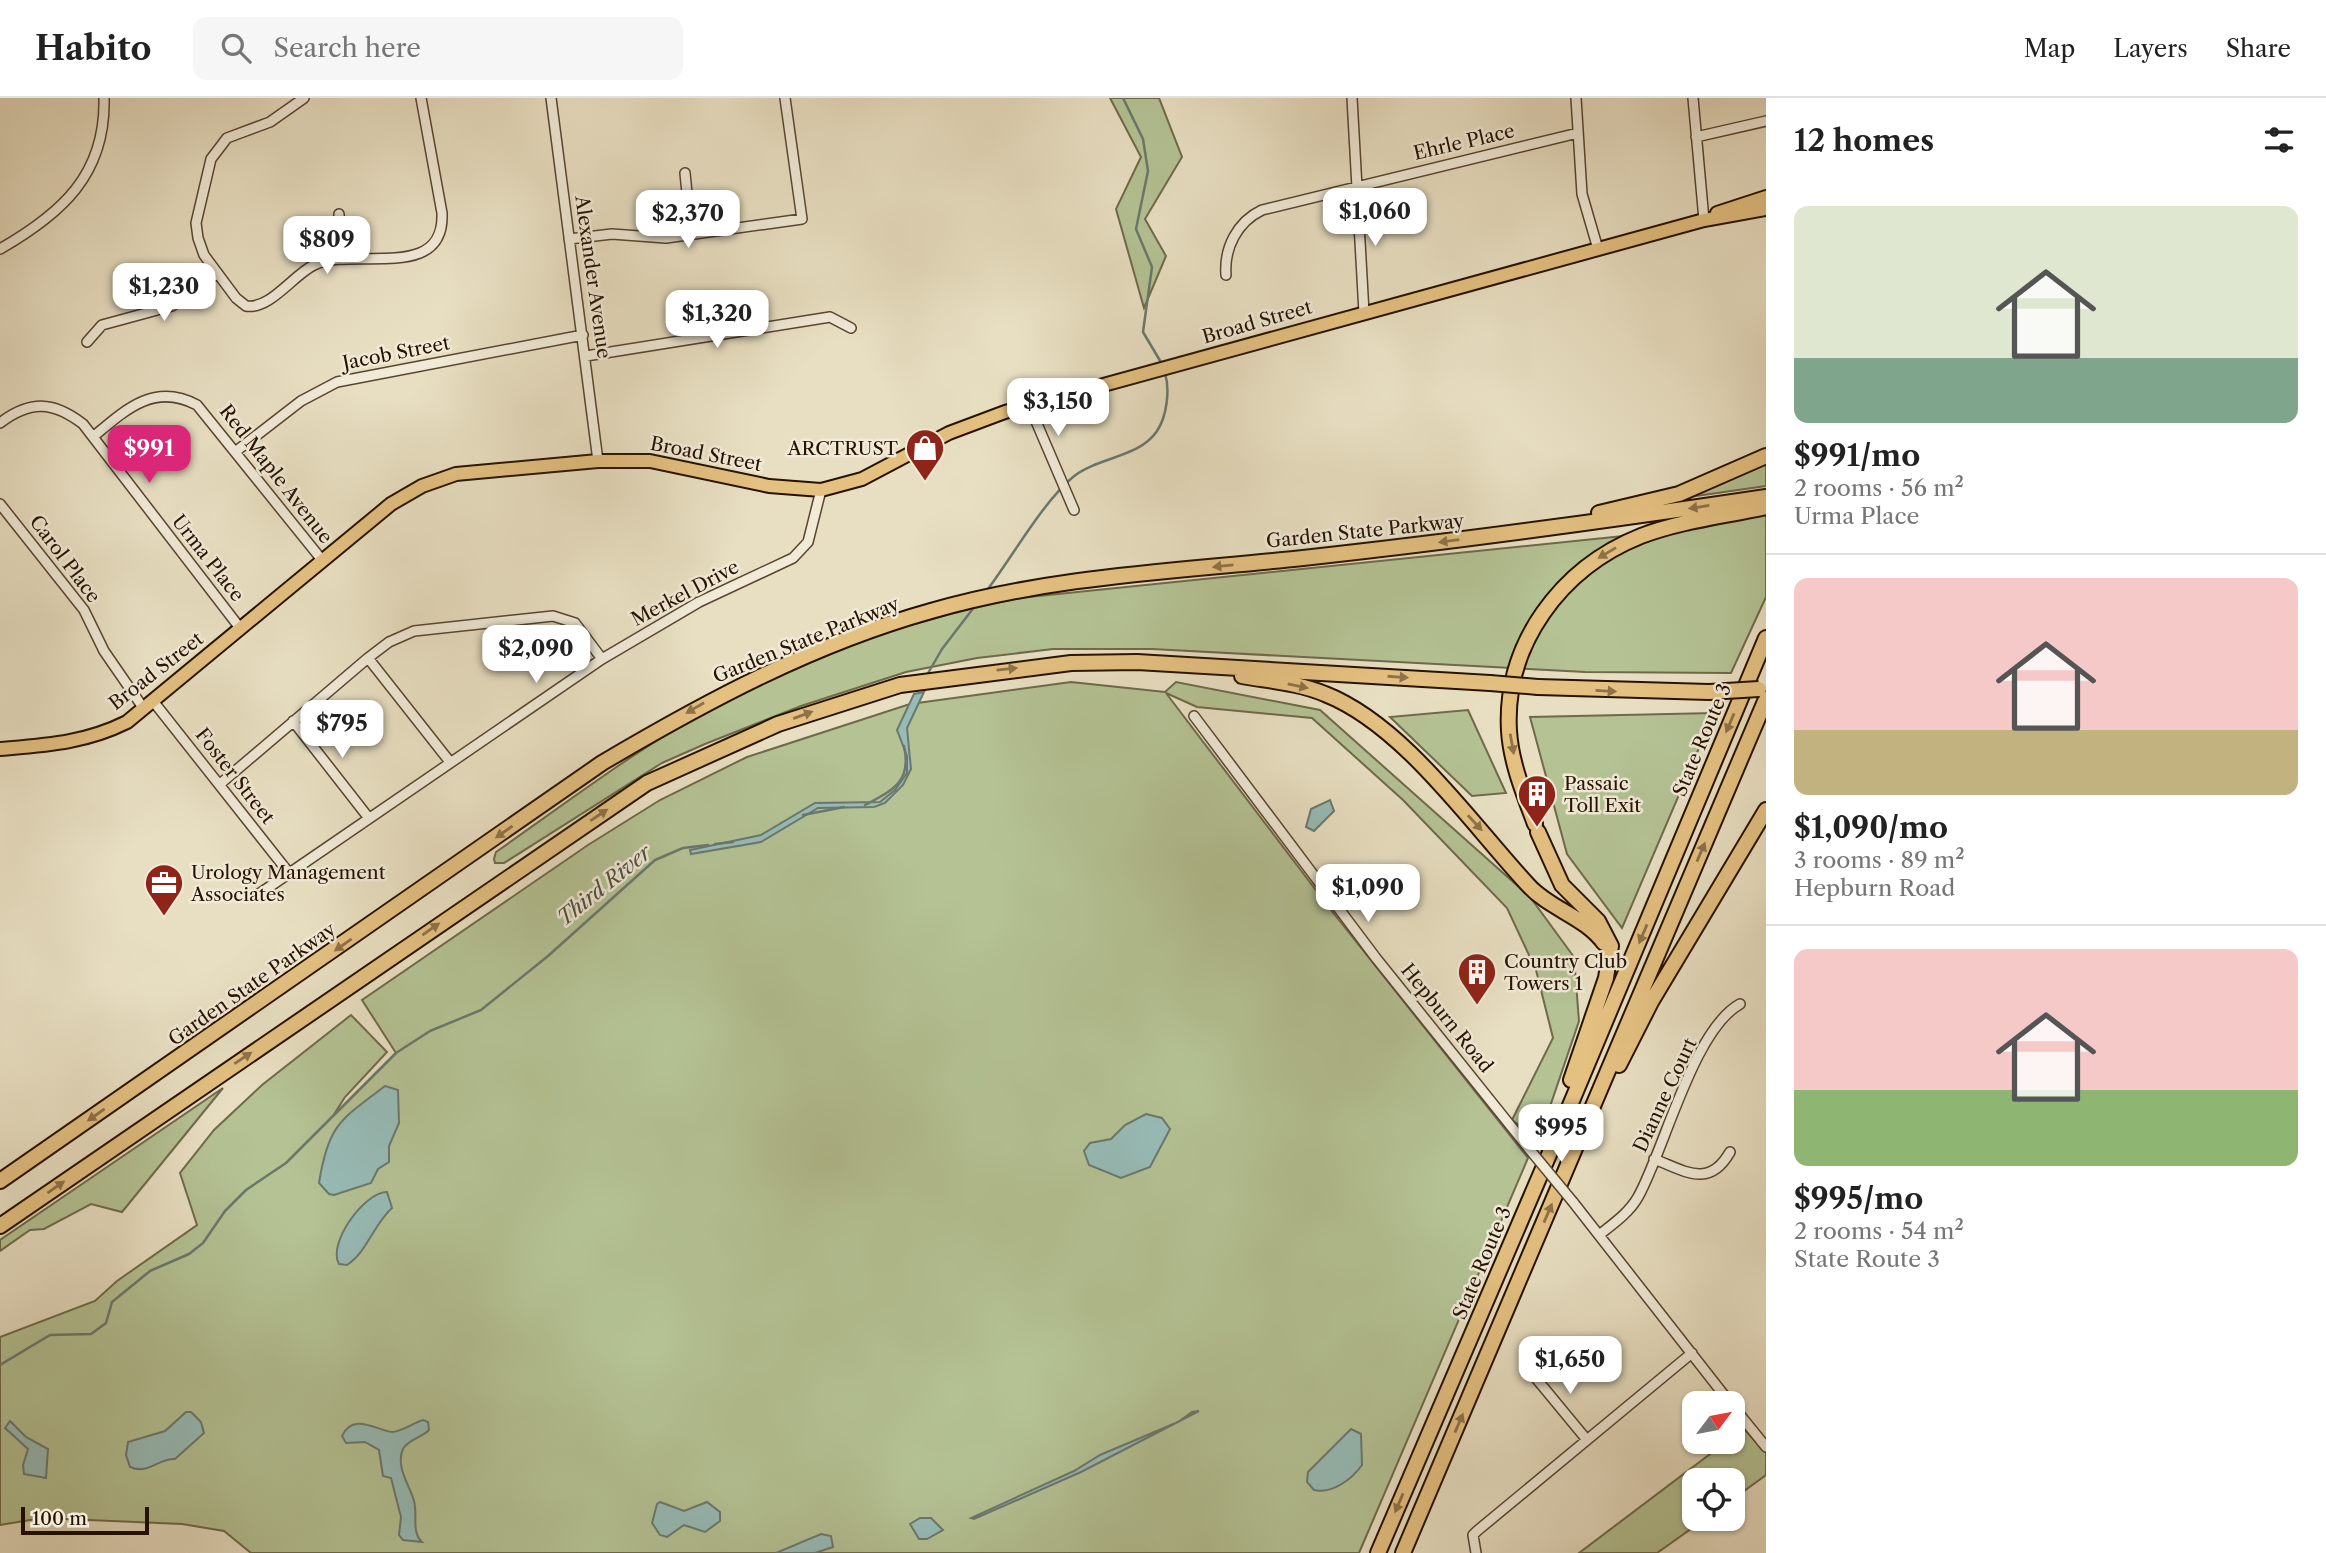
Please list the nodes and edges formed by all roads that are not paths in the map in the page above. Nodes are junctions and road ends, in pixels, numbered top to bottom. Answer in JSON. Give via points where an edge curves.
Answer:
{"nodes":[{"id":1,"x":104,"y":98,"type":"edge"},
{"id":2,"x":304,"y":98,"type":"edge"},
{"id":3,"x":421,"y":98,"type":"edge"},
{"id":4,"x":551,"y":98,"type":"edge"},
{"id":5,"x":785,"y":98,"type":"edge"},
{"id":6,"x":1352,"y":98,"type":"edge"},
{"id":7,"x":1576,"y":98,"type":"edge"},
{"id":8,"x":1693,"y":98,"type":"edge"},
{"id":9,"x":1766,"y":121,"type":"edge"},
{"id":10,"x":1578,"y":133,"type":"junction"},
{"id":11,"x":1696,"y":137,"type":"junction"},
{"id":12,"x":685,"y":173,"type":"dead end"},
{"id":13,"x":1357,"y":185,"type":"junction"},
{"id":14,"x":1766,"y":197,"type":"edge"},
{"id":15,"x":1766,"y":209,"type":"edge"},
{"id":16,"x":339,"y":215,"type":"dead end"},
{"id":17,"x":1704,"y":220,"type":"junction"},
{"id":18,"x":691,"y":234,"type":"junction"},
{"id":19,"x":569,"y":239,"type":"junction"},
{"id":20,"x":0,"y":249,"type":"edge"},
{"id":21,"x":1598,"y":249,"type":"junction"},
{"id":22,"x":341,"y":258,"type":"junction"},
{"id":23,"x":217,"y":273,"type":"junction"},
{"id":24,"x":1226,"y":275,"type":"dead end"},
{"id":25,"x":1364,"y":313,"type":"junction"},
{"id":26,"x":851,"y":328,"type":"dead end"},
{"id":27,"x":583,"y":335,"type":"junction"},
{"id":28,"x":88,"y":342,"type":"dead end"},
{"id":29,"x":586,"y":356,"type":"junction"},
{"id":30,"x":1028,"y":405,"type":"junction"},
{"id":31,"x":0,"y":423,"type":"edge"},
{"id":32,"x":93,"y":437,"type":"junction"},
{"id":33,"x":235,"y":452,"type":"junction"},
{"id":34,"x":1766,"y":456,"type":"edge"},
{"id":35,"x":598,"y":461,"type":"junction"},
{"id":36,"x":821,"y":490,"type":"junction"},
{"id":37,"x":1766,"y":497,"type":"edge"},
{"id":38,"x":0,"y":504,"type":"edge"},
{"id":39,"x":1766,"y":507,"type":"edge"},
{"id":40,"x":1074,"y":510,"type":"dead end"},
{"id":41,"x":1493,"y":536,"type":"junction"},
{"id":42,"x":322,"y":561,"type":"junction"},
{"id":43,"x":240,"y":628,"type":"junction"},
{"id":44,"x":1766,"y":638,"type":"edge"},
{"id":45,"x":368,"y":658,"type":"junction"},
{"id":46,"x":601,"y":659,"type":"junction"},
{"id":47,"x":1208,"y":666,"type":"junction"},
{"id":48,"x":1766,"y":688,"type":"edge"},
{"id":49,"x":1766,"y":699,"type":"edge"},
{"id":50,"x":149,"y":705,"type":"junction"},
{"id":51,"x":1194,"y":716,"type":"dead end"},
{"id":52,"x":293,"y":722,"type":"junction"},
{"id":53,"x":0,"y":749,"type":"edge"},
{"id":54,"x":450,"y":762,"type":"junction"},
{"id":55,"x":220,"y":784,"type":"junction"},
{"id":56,"x":1766,"y":810,"type":"edge"},
{"id":57,"x":368,"y":817,"type":"junction"},
{"id":58,"x":289,"y":873,"type":"junction"},
{"id":59,"x":256,"y":896,"type":"dead end"},
{"id":60,"x":1609,"y":962,"type":"junction"},
{"id":61,"x":1740,"y":1004,"type":"dead end"},
{"id":62,"x":1588,"y":1118,"type":"junction"},
{"id":63,"x":1730,"y":1152,"type":"dead end"},
{"id":64,"x":1654,"y":1158,"type":"junction"},
{"id":65,"x":0,"y":1181,"type":"edge"},
{"id":66,"x":0,"y":1226,"type":"edge"},
{"id":67,"x":1600,"y":1235,"type":"junction"},
{"id":68,"x":1692,"y":1353,"type":"junction"},
{"id":69,"x":1530,"y":1371,"type":"dead end"},
{"id":70,"x":1722,"y":1391,"type":"edge"},
{"id":71,"x":1745,"y":1420,"type":"edge"},
{"id":72,"x":1587,"y":1440,"type":"junction"},
{"id":73,"x":1766,"y":1447,"type":"edge"},
{"id":74,"x":1412,"y":1474,"type":"junction"},
{"id":75,"x":1378,"y":1553,"type":"edge"},
{"id":76,"x":1403,"y":1553,"type":"edge"},
{"id":77,"x":1476,"y":1553,"type":"edge"}],
"edges":[{"from":1,"to":20,"type":"street","via":[[100,139],[82,182],[51,217]]},
{"from":2,"to":23,"type":"street","via":[[270,122],[227,138],[211,159],[196,230],[204,255]]},
{"from":3,"to":22,"type":"street","via":[[442,213],[437,239],[407,258]]},
{"from":4,"to":19,"type":"street","name":"Alexander Avenue"},
{"from":5,"to":18,"type":"street","via":[[802,219]]},
{"from":6,"to":13,"type":"street"},
{"from":7,"to":10,"type":"street"},
{"from":8,"to":11,"type":"street"},
{"from":9,"to":11,"type":"street"},
{"from":10,"to":13,"type":"street","name":"Ehrle Place"},
{"from":10,"to":21,"type":"street","via":[[1582,194]]},
{"from":11,"to":17,"type":"street"},
{"from":12,"to":18,"type":"street"},
{"from":13,"to":24,"type":"street","name":"Ehrle Place","via":[[1255,214],[1230,243]]},
{"from":13,"to":25,"type":"street"},
{"from":14,"to":17,"type":"main road","name":"Broad Street"},
{"from":15,"to":17,"type":"main road","name":"Broad Street"},
{"from":16,"to":22,"type":"street"},
{"from":17,"to":21,"type":"main road","name":"Broad Street"},
{"from":18,"to":19,"type":"street","via":[[655,238],[612,233]]},
{"from":19,"to":27,"type":"street","name":"Alexander Avenue"},
{"from":21,"to":25,"type":"main road","name":"Broad Street"},
{"from":22,"to":23,"type":"street","via":[[313,266],[254,307],[241,303]]},
{"from":23,"to":28,"type":"street","via":[[172,306],[102,325]]},
{"from":25,"to":30,"type":"main road","name":"Broad Street"},
{"from":26,"to":29,"type":"street","via":[[830,317]]},
{"from":27,"to":29,"type":"street","name":"Alexander Avenue"},
{"from":27,"to":33,"type":"street","name":"Jacob Street","via":[[337,382],[301,401]]},
{"from":29,"to":35,"type":"street","name":"Alexander Avenue"},
{"from":30,"to":36,"type":"main road","name":"Broad Street","via":[[979,419],[862,479]]},
{"from":30,"to":40,"type":"street"},
{"from":31,"to":32,"type":"street","name":"Urma Place","via":[[28,406],[55,406],[83,424]]},
{"from":32,"to":33,"type":"street","name":"Red Maple Avenue","via":[[131,405],[160,395],[197,405]]},
{"from":32,"to":43,"type":"street","name":"Urma Place"},
{"from":33,"to":42,"type":"street","name":"Red Maple Avenue"},
{"from":34,"to":41,"type":"highway","via":[[1663,499]]},
{"from":35,"to":36,"type":"main road","name":"Broad Street","via":[[650,461],[769,486]]},
{"from":35,"to":42,"type":"main road","name":"Broad Street","via":[[472,471],[440,478],[391,504]]},
{"from":36,"to":46,"type":"street","name":"Merkel Drive","via":[[813,529],[801,552],[699,602]]},
{"from":37,"to":41,"type":"highway","name":"Garden State Parkway","one_way":true},
{"from":38,"to":50,"type":"street","name":"Carol Place","via":[[84,610],[104,651]]},
{"from":39,"to":60,"type":"highway","one_way":true,"via":[[1639,537],[1584,569],[1548,605],[1528,637],[1517,667],[1510,704],[1511,746],[1537,828],[1562,885],[1606,933],[1611,946]]},
{"from":41,"to":65,"type":"highway","name":"Garden State Parkway","one_way":true,"via":[[1001,594],[900,621],[758,677],[602,763]]},
{"from":42,"to":43,"type":"main road","name":"Broad Street"},
{"from":43,"to":50,"type":"main road","name":"Broad Street"},
{"from":44,"to":74,"type":"highway","name":"State Route 3","one_way":true},
{"from":45,"to":46,"type":"street","via":[[414,631],[553,616],[575,624]]},
{"from":45,"to":52,"type":"street"},
{"from":45,"to":54,"type":"street"},
{"from":46,"to":54,"type":"street","name":"Merkel Drive"},
{"from":47,"to":48,"type":"highway","one_way":true,"bridge":true,"via":[[1538,687],[1709,692]]},
{"from":47,"to":60,"type":"highway","one_way":true,"via":[[1314,689],[1368,719],[1433,779],[1543,900],[1600,937]]},
{"from":66,"to":47,"type":"highway","one_way":true,"via":[[647,783],[778,724],[900,685],[1071,663]]},
{"from":62,"to":49,"type":"highway","one_way":true},
{"from":50,"to":53,"type":"main road","name":"Broad Street","via":[[100,736],[66,744]]},
{"from":50,"to":55,"type":"street","name":"Foster Street"},
{"from":51,"to":67,"type":"street","name":"Hepburn Road","bridge":true,"via":[[1376,958]]},
{"from":52,"to":55,"type":"street"},
{"from":52,"to":57,"type":"street"},
{"from":54,"to":57,"type":"street","name":"Merkel Drive"},
{"from":55,"to":58,"type":"street","name":"Foster Street"},
{"from":56,"to":62,"type":"highway","via":[[1668,972]]},
{"from":57,"to":58,"type":"street","name":"Merkel Drive"},
{"from":58,"to":59,"type":"street","name":"Merkel Drive"},
{"from":60,"to":74,"type":"highway","via":[[1582,1052],[1450,1366]]},
{"from":61,"to":64,"type":"street","name":"Dianne Court","via":[[1720,1022],[1683,1088]]},
{"from":76,"to":62,"type":"highway","one_way":true},
{"from":63,"to":64,"type":"street","via":[[1721,1167],[1707,1174]]},
{"from":64,"to":67,"type":"street","name":"Dianne Court","via":[[1633,1205]]},
{"from":67,"to":68,"type":"street","name":"Hepburn Road"},
{"from":68,"to":70,"type":"street","name":"Hepburn Road"},
{"from":68,"to":72,"type":"street"},
{"from":69,"to":72,"type":"street"},
{"from":71,"to":73,"type":"street","name":"Hepburn Road"},
{"from":72,"to":77,"type":"street","via":[[1473,1535]]},
{"from":74,"to":75,"type":"highway","name":"State Route 3","one_way":true}]}
